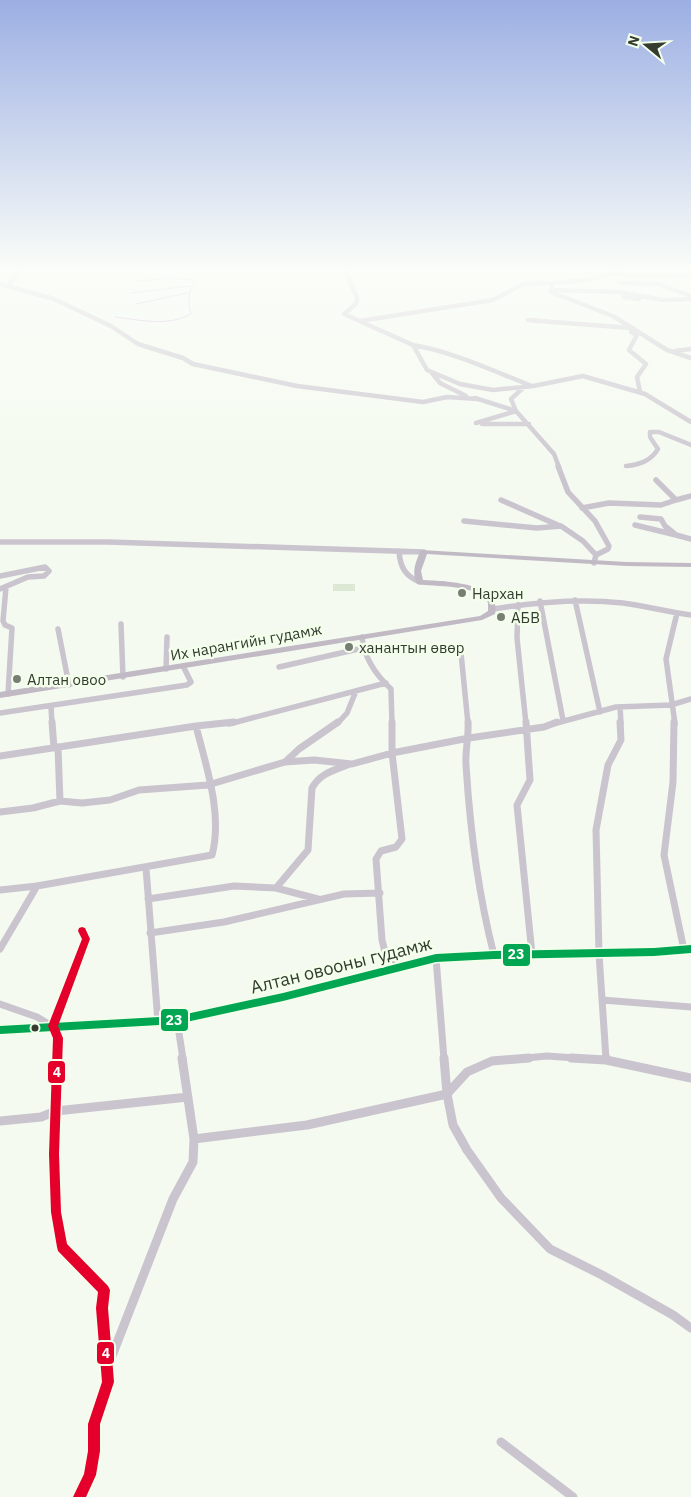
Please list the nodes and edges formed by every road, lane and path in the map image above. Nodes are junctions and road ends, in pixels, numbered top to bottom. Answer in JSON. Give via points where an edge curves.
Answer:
{"nodes":[{"id":1,"x":133,"y":341,"type":"edge"},
{"id":2,"x":404,"y":341,"type":"edge"},
{"id":3,"x":634,"y":341,"type":"edge"},
{"id":4,"x":654,"y":341,"type":"edge"},
{"id":5,"x":413,"y":345,"type":"junction"},
{"id":6,"x":691,"y":349,"type":"edge"},
{"id":7,"x":672,"y":352,"type":"junction"},
{"id":8,"x":691,"y":358,"type":"edge"},
{"id":9,"x":432,"y":374,"type":"junction"},
{"id":10,"x":524,"y":386,"type":"junction"},
{"id":11,"x":533,"y":386,"type":"junction"},
{"id":12,"x":640,"y":392,"type":"junction"},
{"id":13,"x":478,"y":400,"type":"junction"},
{"id":14,"x":516,"y":411,"type":"junction"},
{"id":15,"x":691,"y":422,"type":"edge"},
{"id":16,"x":529,"y":424,"type":"junction"},
{"id":17,"x":691,"y":444,"type":"edge"},
{"id":18,"x":626,"y":466,"type":"dead end"},
{"id":19,"x":656,"y":480,"type":"dead end"},
{"id":20,"x":691,"y":496,"type":"edge"},
{"id":21,"x":501,"y":500,"type":"dead end"},
{"id":22,"x":676,"y":500,"type":"junction"},
{"id":23,"x":582,"y":508,"type":"junction"},
{"id":24,"x":640,"y":517,"type":"dead end"},
{"id":25,"x":464,"y":521,"type":"dead end"},
{"id":26,"x":635,"y":525,"type":"dead end"},
{"id":27,"x":561,"y":526,"type":"junction"},
{"id":28,"x":676,"y":535,"type":"junction"},
{"id":29,"x":691,"y":538,"type":"edge"},
{"id":30,"x":0,"y":542,"type":"edge"},
{"id":31,"x":399,"y":551,"type":"junction"},
{"id":32,"x":424,"y":552,"type":"junction"},
{"id":33,"x":595,"y":559,"type":"junction"},
{"id":34,"x":691,"y":565,"type":"edge"},
{"id":35,"x":0,"y":576,"type":"edge"},
{"id":36,"x":420,"y":582,"type":"junction"},
{"id":37,"x":3,"y":588,"type":"edge"},
{"id":38,"x":575,"y":600,"type":"junction"},
{"id":39,"x":540,"y":601,"type":"junction"},
{"id":40,"x":518,"y":605,"type":"junction"},
{"id":41,"x":493,"y":609,"type":"junction"},
{"id":42,"x":677,"y":613,"type":"junction"},
{"id":43,"x":691,"y":615,"type":"edge"},
{"id":44,"x":121,"y":624,"type":"dead end"},
{"id":45,"x":58,"y":629,"type":"dead end"},
{"id":46,"x":167,"y":637,"type":"dead end"},
{"id":47,"x":362,"y":637,"type":"junction"},
{"id":48,"x":363,"y":648,"type":"junction"},
{"id":49,"x":461,"y":653,"type":"dead end"},
{"id":50,"x":183,"y":666,"type":"junction"},
{"id":51,"x":279,"y":667,"type":"dead end"},
{"id":52,"x":166,"y":669,"type":"junction"},
{"id":53,"x":123,"y":677,"type":"junction"},
{"id":54,"x":386,"y":683,"type":"junction"},
{"id":55,"x":69,"y":685,"type":"junction"},
{"id":56,"x":356,"y":691,"type":"junction"},
{"id":57,"x":4,"y":694,"type":"edge"},
{"id":58,"x":691,"y":699,"type":"edge"},
{"id":59,"x":671,"y":705,"type":"junction"},
{"id":60,"x":50,"y":706,"type":"junction"},
{"id":61,"x":620,"y":707,"type":"junction"},
{"id":62,"x":600,"y":712,"type":"junction"},
{"id":63,"x":0,"y":713,"type":"edge"},
{"id":64,"x":563,"y":720,"type":"junction"},
{"id":65,"x":196,"y":726,"type":"junction"},
{"id":66,"x":526,"y":728,"type":"junction"},
{"id":67,"x":469,"y":738,"type":"junction"},
{"id":68,"x":56,"y":747,"type":"junction"},
{"id":69,"x":392,"y":753,"type":"junction"},
{"id":70,"x":0,"y":756,"type":"edge"},
{"id":71,"x":285,"y":762,"type":"junction"},
{"id":72,"x":352,"y":764,"type":"junction"},
{"id":73,"x":208,"y":785,"type":"junction"},
{"id":74,"x":60,"y":801,"type":"junction"},
{"id":75,"x":0,"y":812,"type":"edge"},
{"id":76,"x":146,"y":868,"type":"junction"},
{"id":77,"x":36,"y":886,"type":"junction"},
{"id":78,"x":276,"y":888,"type":"junction"},
{"id":79,"x":0,"y":890,"type":"edge"},
{"id":80,"x":380,"y":893,"type":"junction"},
{"id":81,"x":148,"y":899,"type":"junction"},
{"id":82,"x":320,"y":899,"type":"junction"},
{"id":83,"x":82,"y":931,"type":"dead end"},
{"id":84,"x":150,"y":933,"type":"junction"},
{"id":85,"x":0,"y":949,"type":"edge"},
{"id":86,"x":687,"y":949,"type":"edge"},
{"id":87,"x":494,"y":954,"type":"junction"},
{"id":88,"x":532,"y":954,"type":"junction"},
{"id":89,"x":599,"y":954,"type":"junction"},
{"id":90,"x":436,"y":958,"type":"junction"},
{"id":91,"x":400,"y":966,"type":"junction"},
{"id":92,"x":602,"y":1000,"type":"junction"},
{"id":93,"x":0,"y":1004,"type":"edge"},
{"id":94,"x":691,"y":1007,"type":"edge"},
{"id":95,"x":177,"y":1020,"type":"junction"},
{"id":96,"x":158,"y":1022,"type":"junction"},
{"id":97,"x":53,"y":1026,"type":"junction"},
{"id":98,"x":0,"y":1030,"type":"edge"},
{"id":99,"x":606,"y":1060,"type":"junction"},
{"id":100,"x":691,"y":1078,"type":"edge"},
{"id":101,"x":447,"y":1094,"type":"junction"},
{"id":102,"x":188,"y":1097,"type":"junction"},
{"id":103,"x":56,"y":1111,"type":"junction"},
{"id":104,"x":0,"y":1121,"type":"edge"},
{"id":105,"x":194,"y":1139,"type":"junction"},
{"id":106,"x":691,"y":1328,"type":"edge"},
{"id":107,"x":108,"y":1367,"type":"junction"},
{"id":108,"x":501,"y":1442,"type":"dead end"},
{"id":109,"x":79,"y":1497,"type":"edge"},
{"id":110,"x":573,"y":1497,"type":"edge"}],
"edges":[{"from":1,"to":13,"type":"street","via":[[193,364],[297,386],[423,402],[447,397]]},
{"from":2,"to":5,"type":"street"},
{"from":3,"to":12,"type":"street","via":[[629,350],[646,364],[636,378]]},
{"from":4,"to":7,"type":"street"},
{"from":5,"to":9,"type":"street"},
{"from":5,"to":11,"type":"street","via":[[442,350]]},
{"from":6,"to":7,"type":"street"},
{"from":7,"to":8,"type":"street"},
{"from":9,"to":10,"type":"street","via":[[460,384],[493,390]]},
{"from":9,"to":13,"type":"street","via":[[440,383]]},
{"from":10,"to":11,"type":"street"},
{"from":10,"to":14,"type":"street","via":[[510,399]]},
{"from":11,"to":12,"type":"street","via":[[583,376]]},
{"from":12,"to":15,"type":"street"},
{"from":13,"to":14,"type":"street"},
{"from":14,"to":16,"type":"street"},
{"from":14,"to":16,"type":"street","via":[[476,423]]},
{"from":16,"to":23,"type":"street","via":[[554,454],[568,492]]},
{"from":17,"to":18,"type":"street","via":[[659,432],[650,432],[658,449],[656,454],[644,463]]},
{"from":19,"to":22,"type":"street"},
{"from":20,"to":22,"type":"street"},
{"from":21,"to":27,"type":"street"},
{"from":22,"to":23,"type":"street","via":[[666,504],[614,503]]},
{"from":23,"to":33,"type":"street","via":[[595,521],[609,546]]},
{"from":24,"to":28,"type":"street","via":[[661,520]]},
{"from":25,"to":27,"type":"street","via":[[537,528]]},
{"from":26,"to":28,"type":"street"},
{"from":27,"to":33,"type":"street","via":[[584,541]]},
{"from":28,"to":29,"type":"street"},
{"from":30,"to":31,"type":"street"},
{"from":31,"to":32,"type":"street"},
{"from":31,"to":36,"type":"street","via":[[400,566],[411,579]]},
{"from":32,"to":33,"type":"main road"},
{"from":32,"to":36,"type":"main road","via":[[418,567]]},
{"from":33,"to":34,"type":"main road"},
{"from":35,"to":37,"type":"street","via":[[49,569],[44,576],[28,577]]},
{"from":36,"to":41,"type":"main road","via":[[475,590],[487,596]]},
{"from":37,"to":57,"type":"street","via":[[3,621],[12,628]]},
{"from":38,"to":39,"type":"street"},
{"from":38,"to":42,"type":"street"},
{"from":38,"to":62,"type":"street"},
{"from":39,"to":40,"type":"street"},
{"from":39,"to":64,"type":"street"},
{"from":40,"to":41,"type":"street"},
{"from":40,"to":66,"type":"street","via":[[517,638]]},
{"from":41,"to":47,"type":"main road","name":"Их нарангийн гудамж","via":[[482,618]]},
{"from":42,"to":43,"type":"street"},
{"from":42,"to":59,"type":"street","via":[[666,659]]},
{"from":44,"to":53,"type":"street"},
{"from":45,"to":55,"type":"street"},
{"from":46,"to":52,"type":"street"},
{"from":47,"to":48,"type":"street"},
{"from":47,"to":50,"type":"main road","name":"Их нарангийн гудамж"},
{"from":48,"to":51,"type":"street"},
{"from":48,"to":54,"type":"street","via":[[378,679]]},
{"from":49,"to":67,"type":"street"},
{"from":50,"to":52,"type":"main road","name":"Их нарангийн гудамж"},
{"from":50,"to":60,"type":"street","via":[[191,682],[187,685]]},
{"from":52,"to":53,"type":"main road","name":"Их нарангийн гудамж"},
{"from":53,"to":55,"type":"main road","name":"Их нарангийн гудамж"},
{"from":54,"to":56,"type":"street"},
{"from":54,"to":69,"type":"street","via":[[391,689]]},
{"from":55,"to":57,"type":"main road","name":"Их нарангийн гудамж"},
{"from":56,"to":65,"type":"street","via":[[228,724]]},
{"from":56,"to":71,"type":"street","via":[[348,712],[334,727],[294,750]]},
{"from":58,"to":59,"type":"street"},
{"from":59,"to":61,"type":"street"},
{"from":59,"to":86,"type":"street","via":[[675,728],[673,782],[664,855]]},
{"from":60,"to":63,"type":"street"},
{"from":60,"to":68,"type":"street"},
{"from":61,"to":62,"type":"street"},
{"from":61,"to":89,"type":"street","via":[[621,740],[608,765],[596,830]]},
{"from":62,"to":64,"type":"street"},
{"from":64,"to":66,"type":"street","via":[[544,727]]},
{"from":65,"to":68,"type":"street"},
{"from":65,"to":73,"type":"street"},
{"from":66,"to":67,"type":"street"},
{"from":66,"to":88,"type":"street","via":[[530,780],[517,805]]},
{"from":67,"to":69,"type":"street"},
{"from":67,"to":87,"type":"street","via":[[466,762],[476,866]]},
{"from":68,"to":70,"type":"street"},
{"from":68,"to":74,"type":"street"},
{"from":69,"to":72,"type":"street"},
{"from":69,"to":80,"type":"street","via":[[402,839],[396,847],[377,855]]},
{"from":71,"to":72,"type":"street","via":[[314,760]]},
{"from":71,"to":73,"type":"street"},
{"from":72,"to":78,"type":"street","via":[[315,781],[308,850]]},
{"from":73,"to":74,"type":"street","via":[[139,790],[110,800]]},
{"from":73,"to":76,"type":"street","via":[[216,810],[212,855]]},
{"from":74,"to":75,"type":"street"},
{"from":76,"to":77,"type":"street"},
{"from":76,"to":81,"type":"street"},
{"from":77,"to":79,"type":"street"},
{"from":77,"to":85,"type":"street"},
{"from":78,"to":81,"type":"street","via":[[234,886]]},
{"from":78,"to":82,"type":"street"},
{"from":80,"to":82,"type":"street","via":[[344,894]]},
{"from":80,"to":91,"type":"street","via":[[385,952]]},
{"from":81,"to":84,"type":"street"},
{"from":82,"to":84,"type":"street","via":[[224,922]]},
{"from":83,"to":97,"type":"street","via":[[86,939]]},
{"from":84,"to":96,"type":"street"},
{"from":86,"to":89,"type":"main road","name":"Алтан овооны гудамж"},
{"from":87,"to":88,"type":"main road","name":"Алтан овооны гудамж"},
{"from":87,"to":90,"type":"main road","name":"Алтан овооны гудамж"},
{"from":88,"to":89,"type":"main road","name":"Алтан овооны гудамж"},
{"from":89,"to":92,"type":"street"},
{"from":90,"to":91,"type":"main road","name":"Алтан овооны гудамж"},
{"from":90,"to":101,"type":"street"},
{"from":91,"to":95,"type":"main road","name":"Алтан овооны гудамж","via":[[283,997]]},
{"from":92,"to":94,"type":"street"},
{"from":92,"to":99,"type":"street"},
{"from":93,"to":97,"type":"street"},
{"from":95,"to":96,"type":"main road","name":"Алтан овооны гудамж"},
{"from":95,"to":102,"type":"street"},
{"from":96,"to":97,"type":"main road","name":"Алтан овооны гудамж"},
{"from":97,"to":98,"type":"main road","name":"Алтан овооны гудамж"},
{"from":97,"to":103,"type":"street","via":[[58,1038]]},
{"from":99,"to":100,"type":"street","via":[[669,1076]]},
{"from":99,"to":101,"type":"street","via":[[547,1056],[492,1061],[467,1072]]},
{"from":101,"to":105,"type":"street","via":[[307,1125]]},
{"from":101,"to":106,"type":"street","via":[[453,1125],[466,1150],[501,1198],[550,1249],[602,1275]]},
{"from":102,"to":103,"type":"street"},
{"from":102,"to":105,"type":"street"},
{"from":103,"to":104,"type":"street","via":[[41,1117]]},
{"from":103,"to":107,"type":"street","via":[[56,1212],[62,1247],[104,1290],[102,1308]]},
{"from":105,"to":107,"type":"street","via":[[193,1162],[173,1199]]},
{"from":107,"to":109,"type":"street","via":[[106,1392],[94,1424],[92,1464]]},
{"from":108,"to":110,"type":"street"}]}
